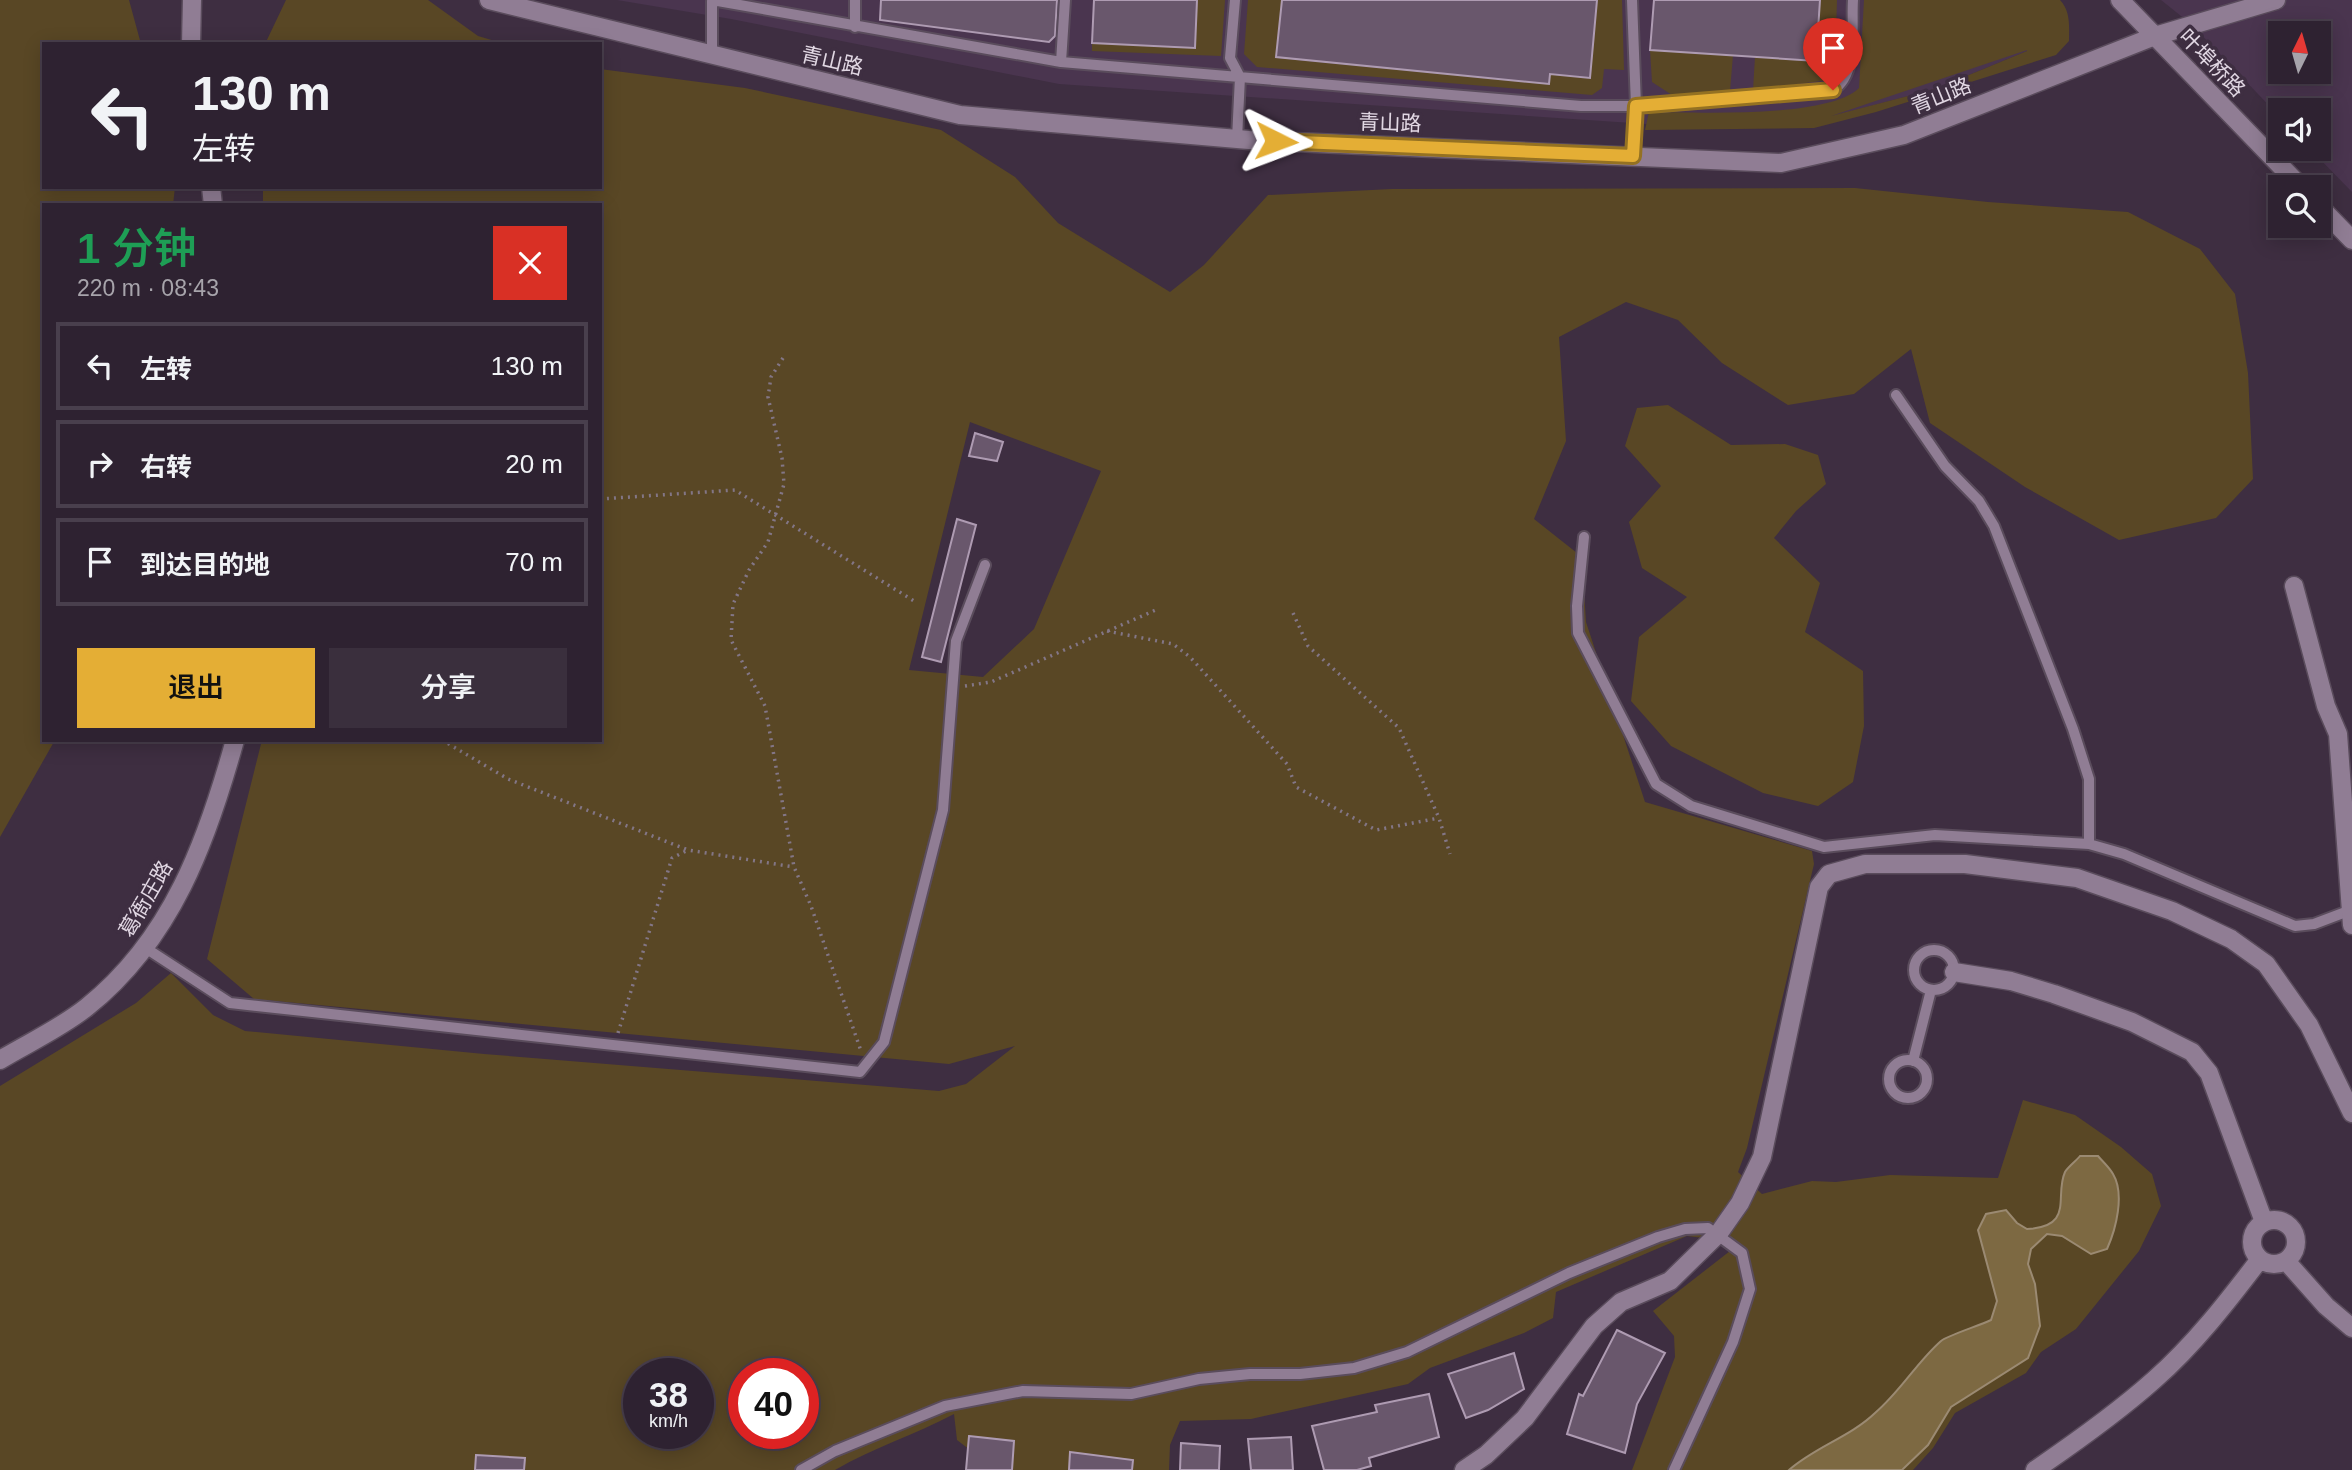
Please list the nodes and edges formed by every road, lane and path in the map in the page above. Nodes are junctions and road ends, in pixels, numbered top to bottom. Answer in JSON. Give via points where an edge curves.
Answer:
{"nodes":[{"id":1,"x":192,"y":0,"type":"edge"},
{"id":2,"x":489,"y":0,"type":"edge"},
{"id":3,"x":712,"y":0,"type":"edge"},
{"id":4,"x":855,"y":0,"type":"edge"},
{"id":5,"x":1065,"y":0,"type":"edge"},
{"id":6,"x":1235,"y":0,"type":"edge"},
{"id":7,"x":1632,"y":0,"type":"edge"},
{"id":8,"x":1853,"y":0,"type":"edge"},
{"id":9,"x":2120,"y":0,"type":"edge"},
{"id":10,"x":2276,"y":0,"type":"edge"},
{"id":11,"x":855,"y":27,"type":"junction"},
{"id":12,"x":2155,"y":36,"type":"junction"},
{"id":13,"x":191,"y":42,"type":"edge"},
{"id":14,"x":712,"y":56,"type":"junction"},
{"id":15,"x":1061,"y":62,"type":"junction"},
{"id":16,"x":1240,"y":77,"type":"junction"},
{"id":17,"x":1636,"y":106,"type":"junction"},
{"id":18,"x":1237,"y":139,"type":"junction"},
{"id":19,"x":1633,"y":156,"type":"junction"},
{"id":20,"x":2289,"y":175,"type":"edge"},
{"id":21,"x":2331,"y":218,"type":"edge"},
{"id":22,"x":2352,"y":240,"type":"edge"},
{"id":23,"x":783,"y":358,"type":"dead end"},
{"id":24,"x":1896,"y":395,"type":"dead end"},
{"id":25,"x":602,"y":499,"type":"edge"},
{"id":26,"x":776,"y":517,"type":"junction"},
{"id":27,"x":1584,"y":537,"type":"dead end"},
{"id":28,"x":985,"y":565,"type":"dead end"},
{"id":29,"x":2294,"y":586,"type":"dead end"},
{"id":30,"x":914,"y":601,"type":"dead end"},
{"id":31,"x":1158,"y":609,"type":"dead end"},
{"id":32,"x":1293,"y":613,"type":"dead end"},
{"id":33,"x":1107,"y":631,"type":"junction"},
{"id":34,"x":953,"y":689,"type":"junction"},
{"id":35,"x":234,"y":742,"type":"edge"},
{"id":36,"x":445,"y":742,"type":"edge"},
{"id":37,"x":1439,"y":817,"type":"junction"},
{"id":38,"x":2090,"y":844,"type":"junction"},
{"id":39,"x":688,"y":850,"type":"junction"},
{"id":40,"x":1450,"y":854,"type":"dead end"},
{"id":41,"x":794,"y":867,"type":"junction"},
{"id":42,"x":2351,"y":917,"type":"edge"},
{"id":43,"x":147,"y":948,"type":"junction"},
{"id":44,"x":1954,"y":972,"type":"junction"},
{"id":45,"x":1931,"y":990,"type":"junction"},
{"id":46,"x":615,"y":1045,"type":"junction"},
{"id":47,"x":0,"y":1060,"type":"edge"},
{"id":48,"x":1913,"y":1061,"type":"dead end"},
{"id":49,"x":865,"y":1064,"type":"junction"},
{"id":50,"x":2352,"y":1113,"type":"edge"},
{"id":51,"x":2263,"y":1222,"type":"junction"},
{"id":52,"x":1718,"y":1233,"type":"junction"},
{"id":53,"x":2260,"y":1259,"type":"junction"},
{"id":54,"x":2286,"y":1261,"type":"junction"},
{"id":55,"x":2352,"y":1328,"type":"edge"},
{"id":56,"x":1490,"y":1463,"type":"edge"},
{"id":57,"x":801,"y":1470,"type":"edge"},
{"id":58,"x":1464,"y":1470,"type":"edge"},
{"id":59,"x":1674,"y":1470,"type":"edge"},
{"id":60,"x":2035,"y":1470,"type":"edge"}],
"edges":[{"from":1,"to":13,"type":"street"},
{"from":2,"to":14,"type":"street","name":"青山路"},
{"from":3,"to":11,"type":"lane"},
{"from":3,"to":14,"type":"lane"},
{"from":4,"to":11,"type":"lane"},
{"from":5,"to":15,"type":"lane"},
{"from":6,"to":16,"type":"lane","via":[[1230,58]]},
{"from":7,"to":17,"type":"lane"},
{"from":8,"to":17,"type":"lane","via":[[1849,71],[1845,83],[1833,90]]},
{"from":9,"to":12,"type":"street","name":"叶埠桥路"},
{"from":10,"to":12,"type":"street","name":"青山路"},
{"from":11,"to":15,"type":"lane"},
{"from":12,"to":19,"type":"street","name":"青山路","via":[[1904,135],[1781,163]]},
{"from":12,"to":20,"type":"street","name":"叶埠桥路"},
{"from":14,"to":18,"type":"street","name":"青山路","via":[[960,115]]},
{"from":15,"to":16,"type":"lane"},
{"from":16,"to":17,"type":"lane","via":[[1581,106]]},
{"from":16,"to":18,"type":"lane"},
{"from":17,"to":19,"type":"lane"},
{"from":18,"to":19,"type":"street","name":"青山路"},
{"from":21,"to":22,"type":"street"},
{"from":23,"to":26,"type":"path","via":[[771,377],[768,397],[784,484]]},
{"from":24,"to":38,"type":"lane","via":[[1994,526],[2089,779]]},
{"from":25,"to":26,"type":"path","via":[[734,490]]},
{"from":26,"to":30,"type":"path"},
{"from":26,"to":41,"type":"path","via":[[768,542],[733,604],[731,640],[765,706]]},
{"from":27,"to":38,"type":"lane","via":[[1578,634],[1656,784],[1691,806],[1824,847],[1935,835]]},
{"from":28,"to":34,"type":"lane","via":[[956,641]]},
{"from":29,"to":42,"type":"street","via":[[2326,706],[2338,734]]},
{"from":31,"to":33,"type":"path"},
{"from":32,"to":37,"type":"path","via":[[1308,646],[1399,728]]},
{"from":33,"to":34,"type":"path","via":[[991,682]]},
{"from":33,"to":37,"type":"path","via":[[1173,644],[1190,657],[1287,764],[1296,787],[1376,830]]},
{"from":34,"to":49,"type":"lane","via":[[943,810],[884,1042]]},
{"from":35,"to":43,"type":"street","name":"葛衙庄路","via":[[218,801],[182,890]]},
{"from":36,"to":39,"type":"path","via":[[508,779]]},
{"from":37,"to":40,"type":"path"},
{"from":38,"to":42,"type":"lane","via":[[2295,926]]},
{"from":39,"to":41,"type":"path"},
{"from":39,"to":46,"type":"path","via":[[672,858]]},
{"from":41,"to":49,"type":"path"},
{"from":43,"to":46,"type":"lane","via":[[230,1003]]},
{"from":43,"to":47,"type":"street","name":"葛衙庄路","via":[[87,1007]]},
{"from":44,"to":45,"type":"lane","via":[[1949,984]]},
{"from":44,"to":45,"type":"lane","via":[[1951,960],[1941,951],[1922,955],[1915,965],[1916,978]]},
{"from":44,"to":51,"type":"street","via":[[2011,981],[2054,995],[2132,1022],[2192,1052],[2209,1073]]},
{"from":45,"to":48,"type":"lane"},
{"from":46,"to":49,"type":"lane","via":[[860,1072]]},
{"from":50,"to":52,"type":"street","via":[[2309,1025],[2266,964],[2231,939],[2172,911],[2077,878],[1965,863],[1865,864],[1829,874],[1819,887],[1762,1157],[1740,1203]]},
{"from":51,"to":53,"type":"street","via":[[2252,1240]]},
{"from":51,"to":54,"type":"street","via":[[2286,1222],[2295,1234],[2296,1249]]},
{"from":52,"to":56,"type":"street","via":[[1670,1282],[1621,1302],[1594,1326]]},
{"from":52,"to":57,"type":"lane","via":[[1707,1228],[1685,1229],[1658,1237],[1570,1273],[1407,1352],[1354,1368],[1199,1379],[1131,1394],[1023,1391],[945,1406],[835,1451]]},
{"from":52,"to":59,"type":"lane","via":[[1742,1253],[1750,1289],[1733,1342]]},
{"from":53,"to":54,"type":"street","via":[[2273,1264]]},
{"from":53,"to":60,"type":"street","via":[[2221,1310],[2155,1379]]},
{"from":54,"to":55,"type":"street"},
{"from":56,"to":58,"type":"street"}]}
